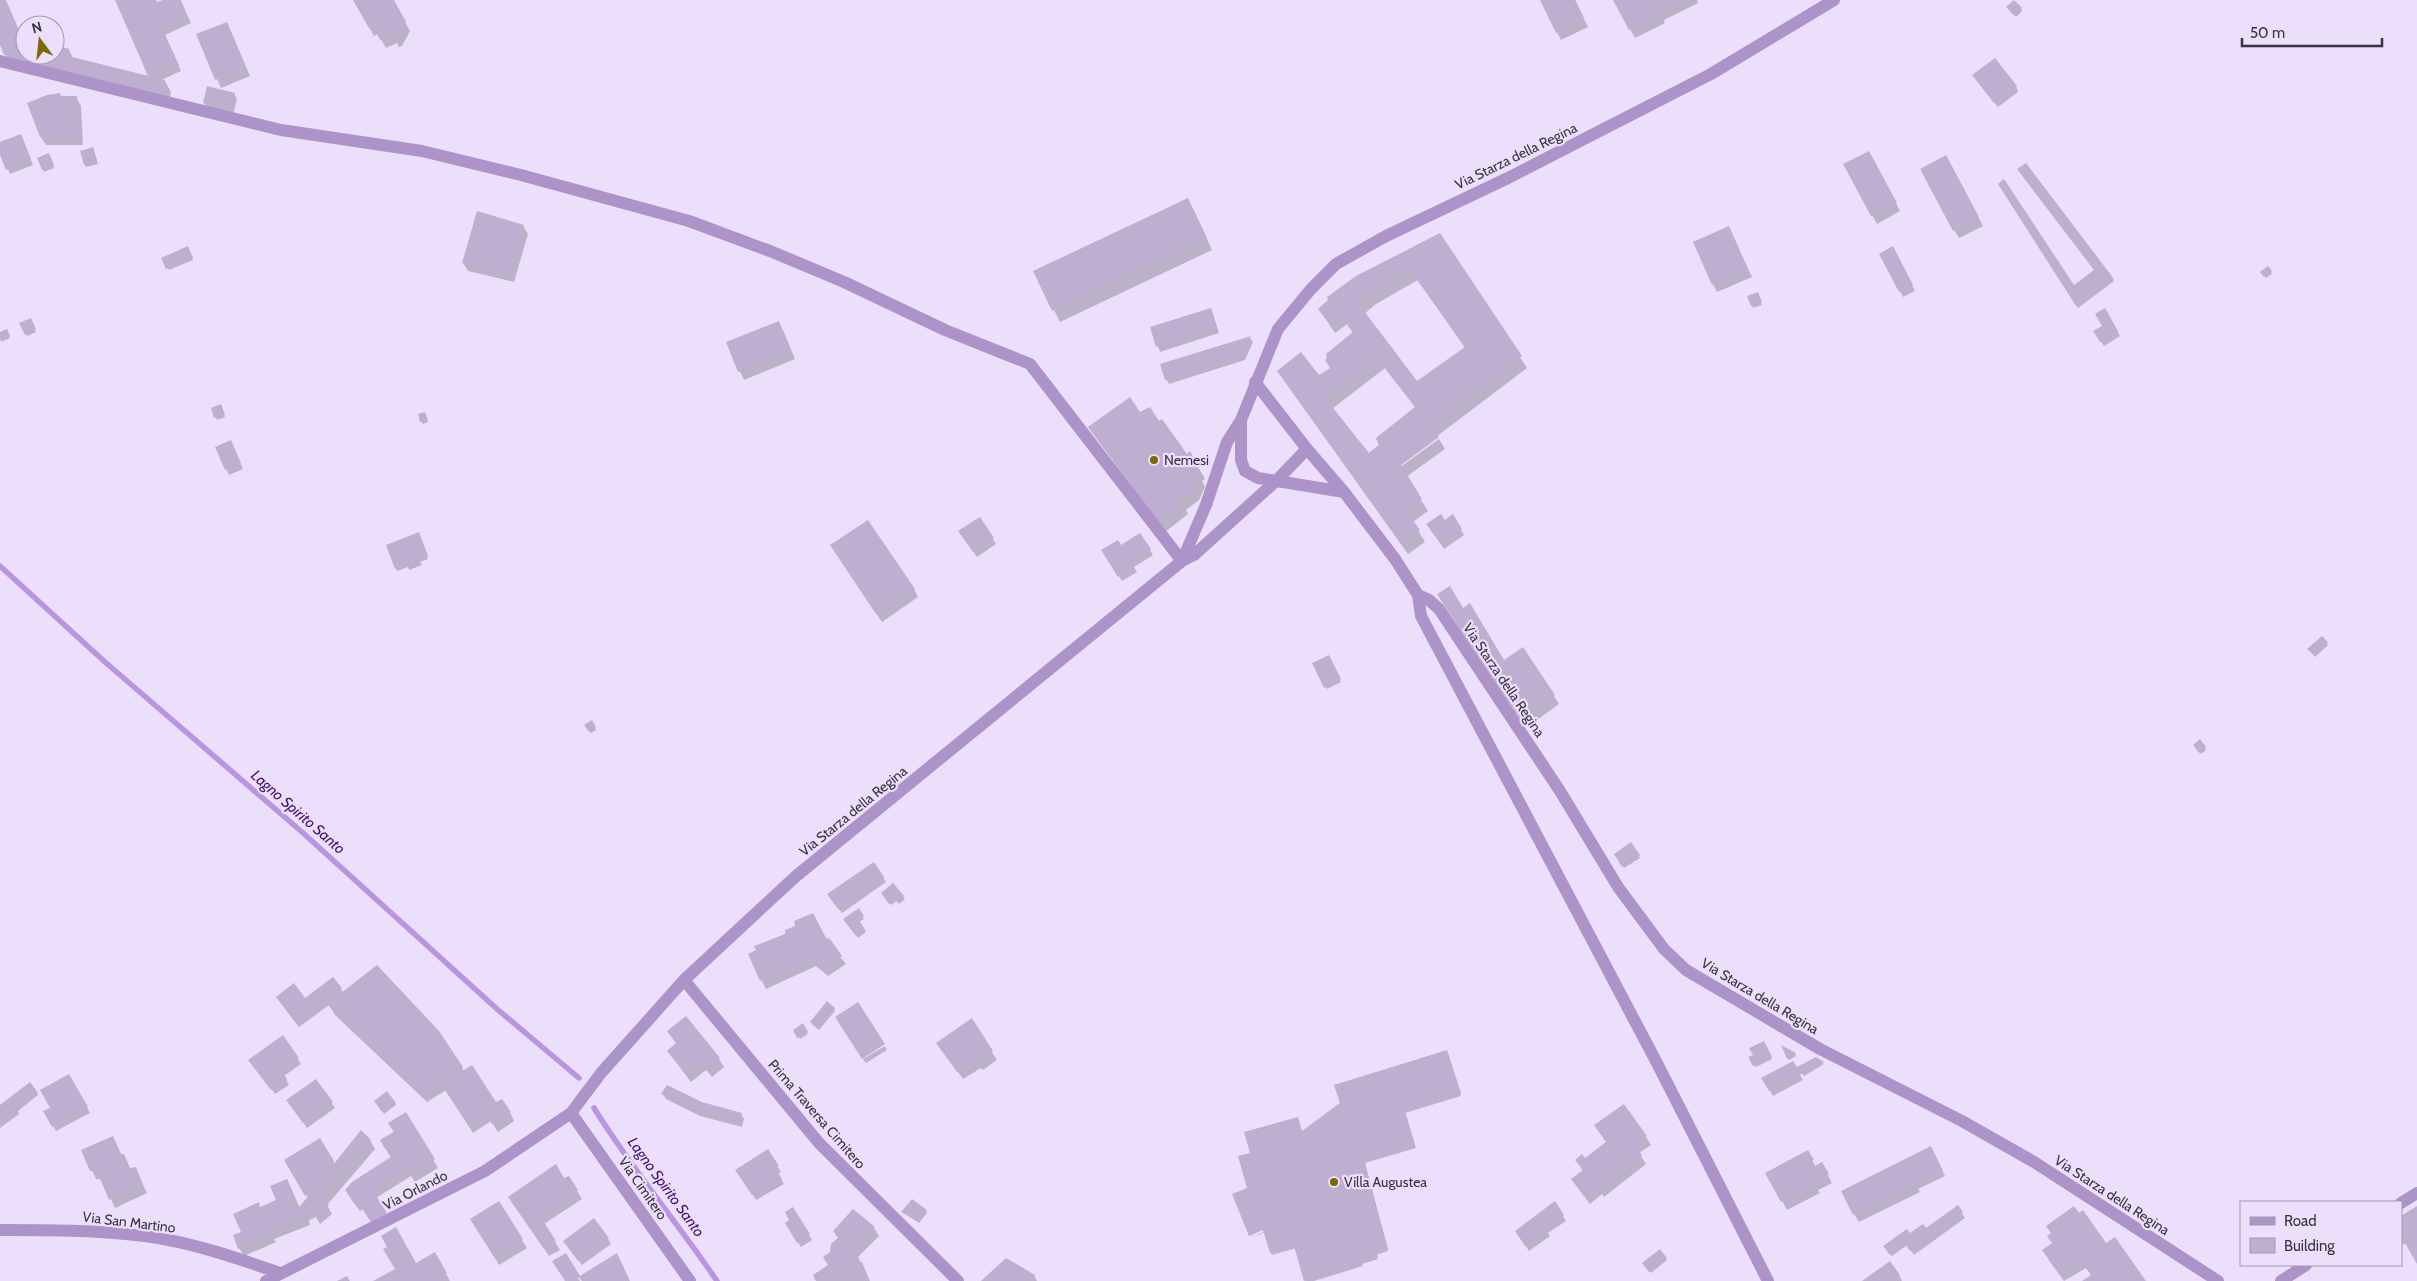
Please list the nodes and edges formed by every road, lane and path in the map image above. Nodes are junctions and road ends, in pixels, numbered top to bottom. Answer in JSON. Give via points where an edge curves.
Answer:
{"nodes":[{"id":1,"x":1834,"y":0,"type":"edge"},
{"id":2,"x":0,"y":61,"type":"edge"},
{"id":3,"x":1255,"y":382,"type":"junction"},
{"id":4,"x":1241,"y":420,"type":"junction"},
{"id":5,"x":1307,"y":449,"type":"junction"},
{"id":6,"x":1277,"y":480,"type":"junction"},
{"id":7,"x":1344,"y":492,"type":"junction"},
{"id":8,"x":1182,"y":561,"type":"junction"},
{"id":9,"x":1418,"y":595,"type":"junction"},
{"id":10,"x":684,"y":980,"type":"junction"},
{"id":11,"x":571,"y":1113,"type":"junction"},
{"id":12,"x":2417,"y":1193,"type":"edge"},
{"id":13,"x":2402,"y":1203,"type":"edge"},
{"id":14,"x":0,"y":1230,"type":"edge"},
{"id":15,"x":2304,"y":1266,"type":"edge"},
{"id":16,"x":280,"y":1273,"type":"junction"},
{"id":17,"x":266,"y":1281,"type":"edge"},
{"id":18,"x":690,"y":1281,"type":"edge"},
{"id":19,"x":958,"y":1281,"type":"edge"},
{"id":20,"x":1768,"y":1281,"type":"edge"},
{"id":21,"x":2218,"y":1281,"type":"edge"},
{"id":22,"x":2281,"y":1281,"type":"edge"}],
"edges":[{"from":1,"to":3,"type":"street","name":"Via Starza della Regina","via":[[1711,74],[1336,264],[1278,329]]},
{"from":2,"to":8,"type":"street","via":[[281,130],[422,151],[521,175],[689,221],[836,278],[944,330],[1030,364]]},
{"from":3,"to":4,"type":"street","name":"Via Starza della Regina"},
{"from":3,"to":5,"type":"street","name":"Via Starza della Regina"},
{"from":4,"to":6,"type":"street","name":"Via Starza della Regina","via":[[1241,460],[1245,471],[1258,478]]},
{"from":4,"to":8,"type":"street","name":"Via Starza della Regina","via":[[1226,442],[1206,505]]},
{"from":5,"to":6,"type":"street","name":"Via Starza della Regina"},
{"from":5,"to":7,"type":"street","name":"Via Starza della Regina"},
{"from":6,"to":7,"type":"street","name":"Via Starza della Regina"},
{"from":6,"to":8,"type":"street","name":"Via Starza della Regina","via":[[1194,555]]},
{"from":7,"to":9,"type":"street","name":"Via Starza della Regina"},
{"from":8,"to":10,"type":"street","name":"Via Starza della Regina","via":[[795,878]]},
{"from":9,"to":20,"type":"street","name":"Via Starza della Regina","via":[[1421,616]]},
{"from":9,"to":21,"type":"street","name":"Via Starza della Regina","via":[[1439,609],[1560,791],[1618,887],[1664,949],[1686,970],[1820,1049],[1962,1121],[2034,1162]]},
{"from":10,"to":11,"type":"street","name":"Via Starza della Regina","via":[[601,1072]]},
{"from":10,"to":19,"type":"street","name":"Prima Traversa Cimitero","via":[[819,1143]]},
{"from":11,"to":16,"type":"street","name":"Via Orlando","via":[[485,1171]]},
{"from":11,"to":18,"type":"street","name":"Via Cimitero"},
{"from":12,"to":13,"type":"street"},
{"from":14,"to":16,"type":"street","name":"Via San Martino","via":[[75,1230],[146,1236],[194,1246]]},
{"from":15,"to":22,"type":"street"},
{"from":16,"to":17,"type":"street","name":"Via Orlando"}]}
